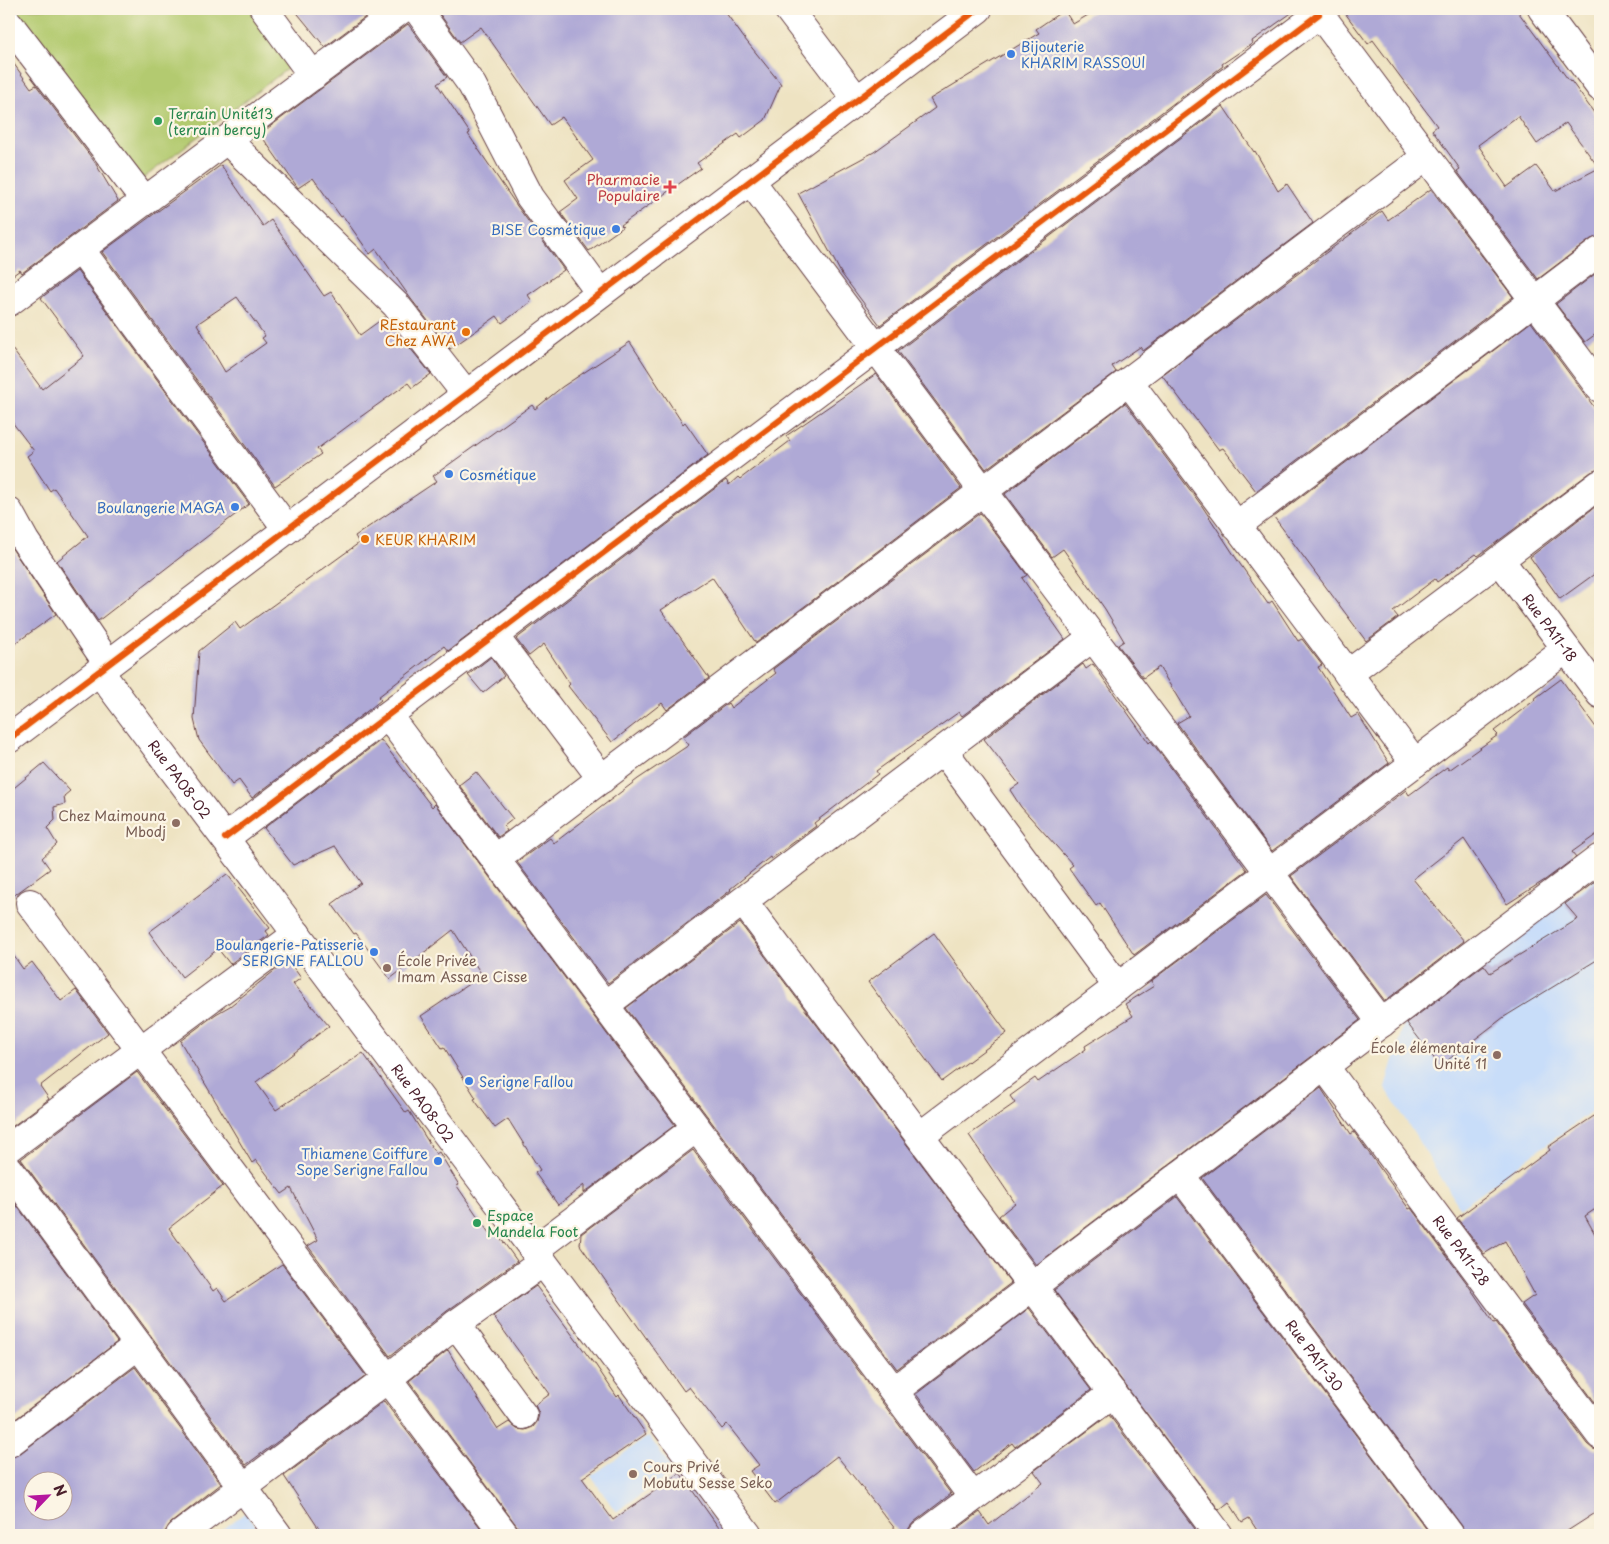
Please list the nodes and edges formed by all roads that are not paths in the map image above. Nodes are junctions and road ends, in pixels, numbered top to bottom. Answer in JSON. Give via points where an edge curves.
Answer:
{"nodes":[{"id":1,"x":264,"y":9,"type":"edge"},
{"id":2,"x":402,"y":9,"type":"edge"},
{"id":3,"x":417,"y":9,"type":"edge"},
{"id":4,"x":788,"y":9,"type":"edge"},
{"id":5,"x":978,"y":9,"type":"edge"},
{"id":6,"x":1542,"y":9,"type":"edge"},
{"id":7,"x":1317,"y":11,"type":"edge"},
{"id":8,"x":9,"y":24,"type":"edge"},
{"id":9,"x":313,"y":76,"type":"junction"},
{"id":10,"x":1600,"y":87,"type":"edge"},
{"id":11,"x":857,"y":100,"type":"junction"},
{"id":12,"x":227,"y":140,"type":"junction"},
{"id":13,"x":1426,"y":157,"type":"junction"},
{"id":14,"x":750,"y":180,"type":"junction"},
{"id":15,"x":145,"y":201,"type":"junction"},
{"id":16,"x":80,"y":249,"type":"junction"},
{"id":17,"x":1600,"y":251,"type":"edge"},
{"id":18,"x":600,"y":293,"type":"junction"},
{"id":19,"x":1535,"y":301,"type":"junction"},
{"id":20,"x":9,"y":302,"type":"edge"},
{"id":21,"x":876,"y":348,"type":"junction"},
{"id":22,"x":1129,"y":382,"type":"junction"},
{"id":23,"x":1600,"y":388,"type":"edge"},
{"id":24,"x":466,"y":394,"type":"junction"},
{"id":25,"x":1600,"y":484,"type":"edge"},
{"id":26,"x":983,"y":491,"type":"junction"},
{"id":27,"x":9,"y":512,"type":"edge"},
{"id":28,"x":1236,"y":526,"type":"junction"},
{"id":29,"x":287,"y":529,"type":"junction"},
{"id":30,"x":1500,"y":560,"type":"junction"},
{"id":31,"x":494,"y":636,"type":"junction"},
{"id":32,"x":1093,"y":638,"type":"junction"},
{"id":33,"x":1566,"y":649,"type":"junction"},
{"id":34,"x":104,"y":667,"type":"junction"},
{"id":35,"x":1348,"y":674,"type":"junction"},
{"id":36,"x":1600,"y":694,"type":"edge"},
{"id":37,"x":388,"y":716,"type":"junction"},
{"id":38,"x":9,"y":739,"type":"edge"},
{"id":39,"x":943,"y":750,"type":"junction"},
{"id":40,"x":1415,"y":763,"type":"junction"},
{"id":41,"x":602,"y":779,"type":"junction"},
{"id":42,"x":225,"y":838,"type":"junction"},
{"id":43,"x":1600,"y":858,"type":"edge"},
{"id":44,"x":495,"y":859,"type":"junction"},
{"id":45,"x":1269,"y":873,"type":"junction"},
{"id":46,"x":743,"y":901,"type":"junction"},
{"id":47,"x":30,"y":902,"type":"dead end"},
{"id":48,"x":297,"y":934,"type":"junction"},
{"id":49,"x":1118,"y":987,"type":"junction"},
{"id":50,"x":605,"y":1005,"type":"junction"},
{"id":51,"x":1382,"y":1023,"type":"junction"},
{"id":52,"x":141,"y":1050,"type":"junction"},
{"id":53,"x":1324,"y":1066,"type":"junction"},
{"id":54,"x":696,"y":1128,"type":"junction"},
{"id":55,"x":920,"y":1136,"type":"junction"},
{"id":56,"x":9,"y":1148,"type":"edge"},
{"id":57,"x":9,"y":1169,"type":"edge"},
{"id":58,"x":1180,"y":1175,"type":"junction"},
{"id":59,"x":538,"y":1256,"type":"junction"},
{"id":60,"x":1032,"y":1286,"type":"junction"},
{"id":61,"x":456,"y":1324,"type":"junction"},
{"id":62,"x":138,"y":1345,"type":"junction"},
{"id":63,"x":387,"y":1379,"type":"junction"},
{"id":64,"x":894,"y":1391,"type":"junction"},
{"id":65,"x":1113,"y":1393,"type":"junction"},
{"id":66,"x":523,"y":1415,"type":"dead end"},
{"id":67,"x":1600,"y":1435,"type":"edge"},
{"id":68,"x":9,"y":1443,"type":"edge"},
{"id":69,"x":243,"y":1488,"type":"junction"},
{"id":70,"x":973,"y":1497,"type":"junction"},
{"id":71,"x":180,"y":1535,"type":"edge"},
{"id":72,"x":278,"y":1535,"type":"edge"},
{"id":73,"x":505,"y":1535,"type":"edge"},
{"id":74,"x":748,"y":1535,"type":"edge"},
{"id":75,"x":923,"y":1535,"type":"edge"},
{"id":76,"x":1219,"y":1535,"type":"edge"},
{"id":77,"x":1450,"y":1535,"type":"edge"}],
"edges":[{"from":1,"to":9,"type":"street"},
{"from":2,"to":9,"type":"street"},
{"from":3,"to":18,"type":"street","via":[[472,85],[530,197]]},
{"from":4,"to":11,"type":"street"},
{"from":5,"to":11,"type":"street"},
{"from":6,"to":10,"type":"street"},
{"from":7,"to":13,"type":"street"},
{"from":7,"to":21,"type":"street"},
{"from":8,"to":15,"type":"street"},
{"from":9,"to":12,"type":"street"},
{"from":11,"to":14,"type":"street"},
{"from":12,"to":15,"type":"street"},
{"from":12,"to":24,"type":"street","via":[[396,305]]},
{"from":13,"to":19,"type":"street"},
{"from":13,"to":22,"type":"street"},
{"from":14,"to":18,"type":"street"},
{"from":14,"to":21,"type":"street"},
{"from":15,"to":16,"type":"street"},
{"from":16,"to":20,"type":"street"},
{"from":16,"to":29,"type":"street"},
{"from":17,"to":19,"type":"street"},
{"from":18,"to":24,"type":"street"},
{"from":19,"to":23,"type":"street"},
{"from":19,"to":28,"type":"street"},
{"from":21,"to":26,"type":"street"},
{"from":21,"to":31,"type":"street"},
{"from":22,"to":26,"type":"street"},
{"from":22,"to":28,"type":"street"},
{"from":24,"to":29,"type":"street"},
{"from":25,"to":30,"type":"street"},
{"from":26,"to":32,"type":"street"},
{"from":26,"to":41,"type":"street"},
{"from":27,"to":34,"type":"street","name":"Rue PA08-02"},
{"from":28,"to":35,"type":"street"},
{"from":29,"to":34,"type":"street"},
{"from":30,"to":33,"type":"street","name":"Rue PA11-18"},
{"from":30,"to":35,"type":"street"},
{"from":31,"to":37,"type":"street"},
{"from":31,"to":41,"type":"street"},
{"from":32,"to":39,"type":"street"},
{"from":32,"to":45,"type":"street"},
{"from":33,"to":36,"type":"street","name":"Rue PA11-18"},
{"from":33,"to":40,"type":"street"},
{"from":34,"to":38,"type":"street"},
{"from":34,"to":42,"type":"street","name":"Rue PA08-02"},
{"from":35,"to":40,"type":"street"},
{"from":37,"to":42,"type":"street"},
{"from":37,"to":44,"type":"street"},
{"from":39,"to":46,"type":"street"},
{"from":39,"to":49,"type":"street"},
{"from":40,"to":45,"type":"street"},
{"from":41,"to":44,"type":"street"},
{"from":42,"to":48,"type":"street","name":"Rue PA08-02"},
{"from":43,"to":51,"type":"street"},
{"from":44,"to":50,"type":"street"},
{"from":45,"to":49,"type":"street"},
{"from":45,"to":51,"type":"street"},
{"from":46,"to":50,"type":"street"},
{"from":46,"to":55,"type":"street"},
{"from":47,"to":52,"type":"street"},
{"from":48,"to":52,"type":"street"},
{"from":48,"to":59,"type":"street","name":"Rue PA08-02"},
{"from":49,"to":55,"type":"street"},
{"from":50,"to":54,"type":"street"},
{"from":51,"to":53,"type":"street"},
{"from":52,"to":56,"type":"street"},
{"from":52,"to":63,"type":"street"},
{"from":53,"to":58,"type":"street"},
{"from":53,"to":67,"type":"street","name":"Rue PA11-28"},
{"from":54,"to":59,"type":"street"},
{"from":54,"to":64,"type":"street"},
{"from":55,"to":60,"type":"street"},
{"from":57,"to":62,"type":"street"},
{"from":58,"to":60,"type":"street"},
{"from":58,"to":77,"type":"street","name":"Rue PA11-30"},
{"from":59,"to":61,"type":"street"},
{"from":59,"to":74,"type":"street","name":"Rue PA08-02"},
{"from":60,"to":64,"type":"street"},
{"from":60,"to":65,"type":"street"},
{"from":61,"to":63,"type":"street"},
{"from":61,"to":66,"type":"street"},
{"from":62,"to":68,"type":"street"},
{"from":62,"to":69,"type":"street"},
{"from":63,"to":69,"type":"street"},
{"from":63,"to":73,"type":"street"},
{"from":64,"to":70,"type":"street"},
{"from":65,"to":70,"type":"street"},
{"from":65,"to":76,"type":"street"},
{"from":69,"to":71,"type":"street"},
{"from":69,"to":72,"type":"street"},
{"from":70,"to":75,"type":"street"}]}
